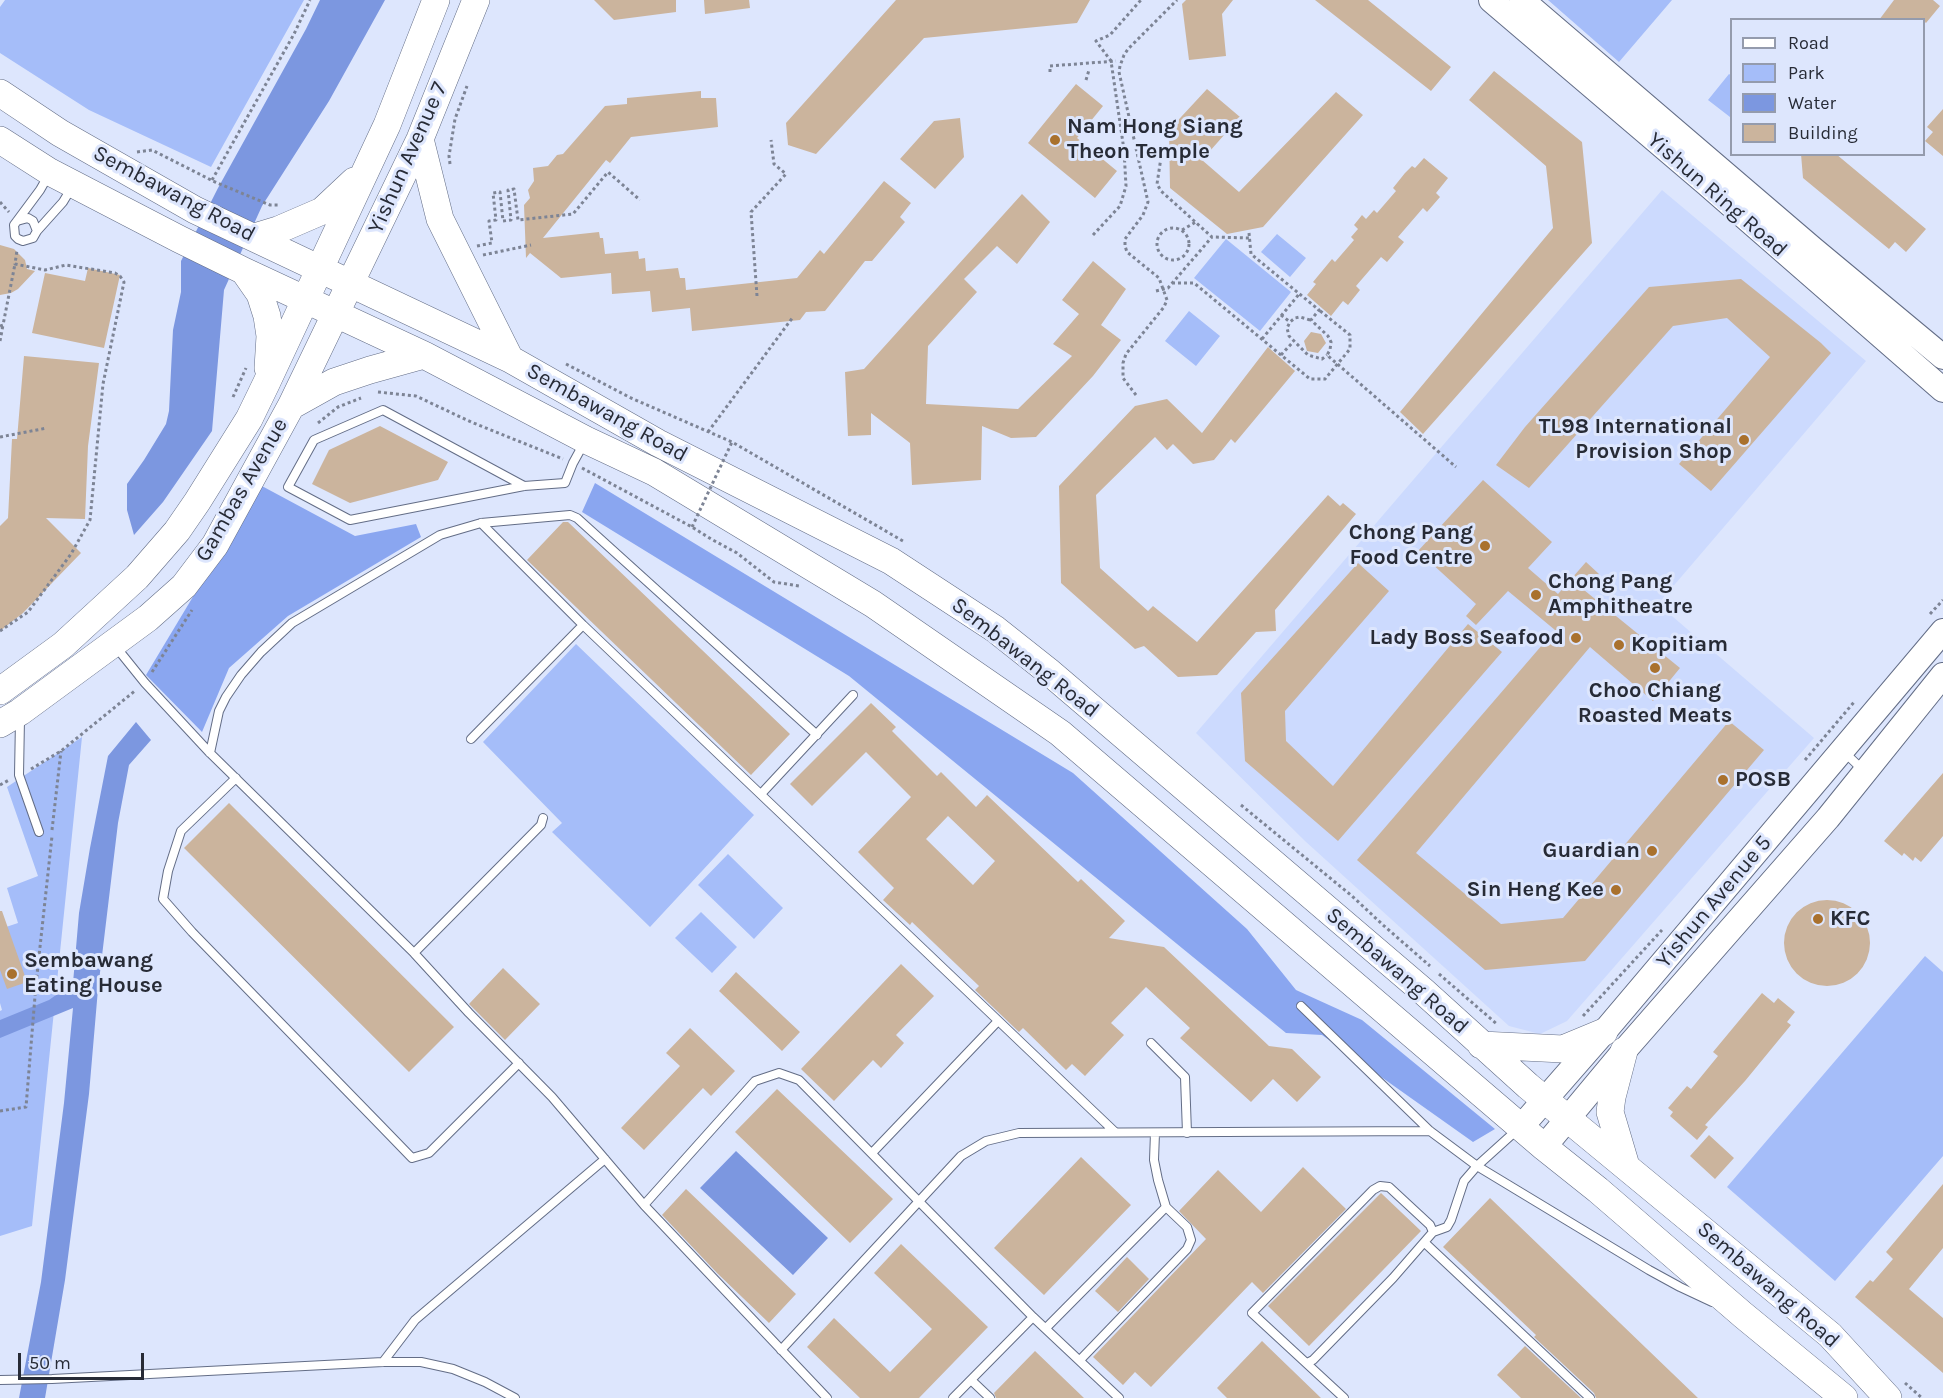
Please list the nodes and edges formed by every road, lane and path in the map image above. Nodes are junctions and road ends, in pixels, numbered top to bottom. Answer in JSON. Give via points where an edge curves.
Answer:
{"nodes":[{"id":1,"x":310,"y":0,"type":"edge"},
{"id":2,"x":436,"y":0,"type":"edge"},
{"id":3,"x":476,"y":0,"type":"edge"},
{"id":4,"x":1141,"y":0,"type":"edge"},
{"id":5,"x":1178,"y":0,"type":"edge"},
{"id":6,"x":1491,"y":0,"type":"edge"},
{"id":7,"x":1522,"y":0,"type":"edge"},
{"id":8,"x":1111,"y":61,"type":"junction"},
{"id":9,"x":1116,"y":61,"type":"dead end"},
{"id":10,"x":1089,"y":70,"type":"dead end"},
{"id":11,"x":1050,"y":72,"type":"dead end"},
{"id":12,"x":469,"y":80,"type":"dead end"},
{"id":13,"x":1086,"y":80,"type":"dead end"},
{"id":14,"x":0,"y":93,"type":"edge"},
{"id":15,"x":420,"y":139,"type":"junction"},
{"id":16,"x":0,"y":140,"type":"edge"},
{"id":17,"x":771,"y":140,"type":"dead end"},
{"id":18,"x":1138,"y":152,"type":"junction"},
{"id":19,"x":131,"y":153,"type":"dead end"},
{"id":20,"x":451,"y":168,"type":"dead end"},
{"id":21,"x":366,"y":170,"type":"junction"},
{"id":22,"x":50,"y":172,"type":"junction"},
{"id":23,"x":212,"y":180,"type":"junction"},
{"id":24,"x":74,"y":184,"type":"junction"},
{"id":25,"x":640,"y":200,"type":"dead end"},
{"id":26,"x":288,"y":204,"type":"dead end"},
{"id":27,"x":17,"y":221,"type":"junction"},
{"id":28,"x":1196,"y":222,"type":"junction"},
{"id":29,"x":1181,"y":230,"type":"junction"},
{"id":30,"x":37,"y":231,"type":"junction"},
{"id":31,"x":1249,"y":233,"type":"dead end"},
{"id":32,"x":1093,"y":235,"type":"dead end"},
{"id":33,"x":255,"y":237,"type":"junction"},
{"id":34,"x":1212,"y":237,"type":"junction"},
{"id":35,"x":1249,"y":238,"type":"junction"},
{"id":36,"x":18,"y":239,"type":"junction"},
{"id":37,"x":531,"y":245,"type":"dead end"},
{"id":38,"x":469,"y":248,"type":"dead end"},
{"id":39,"x":496,"y":252,"type":"dead end"},
{"id":40,"x":15,"y":264,"type":"junction"},
{"id":41,"x":320,"y":268,"type":"junction"},
{"id":42,"x":242,"y":270,"type":"junction"},
{"id":43,"x":351,"y":283,"type":"junction"},
{"id":44,"x":1172,"y":283,"type":"junction"},
{"id":45,"x":1164,"y":289,"type":"junction"},
{"id":46,"x":1156,"y":291,"type":"dead end"},
{"id":47,"x":1300,"y":293,"type":"junction"},
{"id":48,"x":757,"y":296,"type":"dead end"},
{"id":49,"x":305,"y":300,"type":"junction"},
{"id":50,"x":1319,"y":310,"type":"junction"},
{"id":51,"x":335,"y":315,"type":"junction"},
{"id":52,"x":1281,"y":315,"type":"junction"},
{"id":53,"x":793,"y":316,"type":"dead end"},
{"id":54,"x":1311,"y":320,"type":"junction"},
{"id":55,"x":1290,"y":322,"type":"junction"},
{"id":56,"x":1,"y":325,"type":"edge"},
{"id":57,"x":1262,"y":339,"type":"junction"},
{"id":58,"x":0,"y":341,"type":"edge"},
{"id":59,"x":1293,"y":342,"type":"junction"},
{"id":60,"x":424,"y":355,"type":"junction"},
{"id":61,"x":1281,"y":355,"type":"junction"},
{"id":62,"x":1327,"y":355,"type":"junction"},
{"id":63,"x":510,"y":360,"type":"junction"},
{"id":64,"x":560,"y":361,"type":"dead end"},
{"id":65,"x":1932,"y":361,"type":"edge"},
{"id":66,"x":1337,"y":364,"type":"junction"},
{"id":67,"x":256,"y":375,"type":"junction"},
{"id":68,"x":1943,"y":390,"type":"edge"},
{"id":69,"x":1136,"y":395,"type":"dead end"},
{"id":70,"x":291,"y":405,"type":"junction"},
{"id":71,"x":229,"y":407,"type":"dead end"},
{"id":72,"x":314,"y":427,"type":"dead end"},
{"id":73,"x":47,"y":428,"type":"dead end"},
{"id":74,"x":708,"y":432,"type":"junction"},
{"id":75,"x":0,"y":437,"type":"edge"},
{"id":76,"x":586,"y":440,"type":"junction"},
{"id":77,"x":732,"y":442,"type":"junction"},
{"id":78,"x":573,"y":463,"type":"junction"},
{"id":79,"x":1456,"y":467,"type":"dead end"},
{"id":80,"x":524,"y":486,"type":"junction"},
{"id":81,"x":482,"y":523,"type":"junction"},
{"id":82,"x":692,"y":527,"type":"junction"},
{"id":83,"x":903,"y":541,"type":"dead end"},
{"id":84,"x":774,"y":582,"type":"dead end"},
{"id":85,"x":196,"y":604,"type":"dead end"},
{"id":86,"x":583,"y":625,"type":"junction"},
{"id":87,"x":0,"y":631,"type":"edge"},
{"id":88,"x":1943,"y":631,"type":"edge"},
{"id":89,"x":114,"y":644,"type":"junction"},
{"id":90,"x":1943,"y":675,"type":"edge"},
{"id":91,"x":145,"y":683,"type":"junction"},
{"id":92,"x":0,"y":691,"type":"edge"},
{"id":93,"x":853,"y":696,"type":"dead end"},
{"id":94,"x":10,"y":718,"type":"edge"},
{"id":95,"x":817,"y":735,"type":"junction"},
{"id":96,"x":471,"y":739,"type":"dead end"},
{"id":97,"x":1842,"y":749,"type":"junction"},
{"id":98,"x":61,"y":751,"type":"junction"},
{"id":99,"x":210,"y":753,"type":"junction"},
{"id":100,"x":1864,"y":771,"type":"junction"},
{"id":101,"x":19,"y":775,"type":"junction"},
{"id":102,"x":236,"y":778,"type":"junction"},
{"id":103,"x":0,"y":785,"type":"edge"},
{"id":104,"x":761,"y":794,"type":"junction"},
{"id":105,"x":1238,"y":802,"type":"dead end"},
{"id":106,"x":543,"y":818,"type":"dead end"},
{"id":107,"x":39,"y":832,"type":"dead end"},
{"id":108,"x":1661,"y":930,"type":"dead end"},
{"id":109,"x":414,"y":953,"type":"junction"},
{"id":110,"x":1301,"y":1006,"type":"dead end"},
{"id":111,"x":998,"y":1021,"type":"junction"},
{"id":112,"x":1576,"y":1024,"type":"dead end"},
{"id":113,"x":1504,"y":1030,"type":"dead end"},
{"id":114,"x":1604,"y":1032,"type":"junction"},
{"id":115,"x":1151,"y":1043,"type":"dead end"},
{"id":116,"x":1481,"y":1045,"type":"junction"},
{"id":117,"x":1624,"y":1051,"type":"junction"},
{"id":118,"x":519,"y":1063,"type":"junction"},
{"id":119,"x":1544,"y":1100,"type":"junction"},
{"id":120,"x":0,"y":1111,"type":"edge"},
{"id":121,"x":1567,"y":1119,"type":"junction"},
{"id":122,"x":1521,"y":1127,"type":"junction"},
{"id":123,"x":1430,"y":1131,"type":"junction"},
{"id":124,"x":1115,"y":1132,"type":"junction"},
{"id":125,"x":1155,"y":1133,"type":"junction"},
{"id":126,"x":1187,"y":1133,"type":"junction"},
{"id":127,"x":1544,"y":1147,"type":"junction"},
{"id":128,"x":872,"y":1153,"type":"junction"},
{"id":129,"x":605,"y":1159,"type":"junction"},
{"id":130,"x":1477,"y":1166,"type":"junction"},
{"id":131,"x":1626,"y":1166,"type":"junction"},
{"id":132,"x":919,"y":1201,"type":"junction"},
{"id":133,"x":644,"y":1204,"type":"junction"},
{"id":134,"x":1166,"y":1207,"type":"junction"},
{"id":135,"x":1433,"y":1232,"type":"junction"},
{"id":136,"x":1425,"y":1243,"type":"junction"},
{"id":137,"x":1743,"y":1315,"type":"junction"},
{"id":138,"x":1034,"y":1317,"type":"junction"},
{"id":139,"x":1046,"y":1328,"type":"junction"},
{"id":140,"x":781,"y":1350,"type":"junction"},
{"id":141,"x":1080,"y":1360,"type":"junction"},
{"id":142,"x":383,"y":1362,"type":"junction"},
{"id":143,"x":1307,"y":1363,"type":"junction"},
{"id":144,"x":0,"y":1380,"type":"edge"},
{"id":145,"x":971,"y":1380,"type":"junction"},
{"id":146,"x":515,"y":1398,"type":"edge"},
{"id":147,"x":827,"y":1398,"type":"edge"},
{"id":148,"x":953,"y":1398,"type":"edge"},
{"id":149,"x":990,"y":1398,"type":"edge"},
{"id":150,"x":1119,"y":1398,"type":"edge"},
{"id":151,"x":1344,"y":1398,"type":"edge"},
{"id":152,"x":1590,"y":1398,"type":"edge"},
{"id":153,"x":1844,"y":1398,"type":"edge"},
{"id":154,"x":1888,"y":1398,"type":"edge"}],
"edges":[{"from":1,"to":23,"type":"path"},
{"from":2,"to":21,"type":"main road","name":"Yishun Avenue 7"},
{"from":3,"to":15,"type":"main road","name":"Yishun Avenue 7"},
{"from":4,"to":8,"type":"path","via":[[1110,35],[1096,41]]},
{"from":5,"to":18,"type":"path","via":[[1128,49],[1121,61],[1119,72]]},
{"from":6,"to":65,"type":"main road","name":"Yishun Ring Road","via":[[1707,184]]},
{"from":7,"to":65,"type":"main road","name":"Yishun Ring Road","via":[[1813,249]]},
{"from":8,"to":9,"type":"path"},
{"from":8,"to":11,"type":"path","via":[[1050,66]]},
{"from":8,"to":32,"type":"path","via":[[1126,186],[1120,206]]},
{"from":10,"to":13,"type":"path"},
{"from":12,"to":20,"type":"path","via":[[455,119]]},
{"from":14,"to":33,"type":"main road","name":"Sembawang Road","via":[[60,133],[195,210]]},
{"from":15,"to":43,"type":"main road","name":"Yishun Avenue 7"},
{"from":15,"to":63,"type":"main road","via":[[440,219]]},
{"from":16,"to":22,"type":"main road","name":"Sembawang Road"},
{"from":17,"to":48,"type":"path","via":[[774,164],[786,174],[751,212]]},
{"from":18,"to":28,"type":"path","via":[[1162,151],[1157,184]]},
{"from":18,"to":45,"type":"path","via":[[1148,202],[1125,239],[1125,246],[1159,278]]},
{"from":19,"to":23,"type":"path","via":[[152,150]]},
{"from":21,"to":33,"type":"main road","via":[[322,211]]},
{"from":21,"to":41,"type":"main road","name":"Yishun Avenue 7"},
{"from":22,"to":24,"type":"main road","name":"Sembawang Road"},
{"from":22,"to":27,"type":"lane"},
{"from":23,"to":26,"type":"path","via":[[270,205]]},
{"from":24,"to":30,"type":"lane"},
{"from":24,"to":42,"type":"main road","name":"Sembawang Road"},
{"from":25,"to":38,"type":"path","via":[[608,172],[573,214],[518,220],[514,189],[508,190],[511,220],[503,221],[500,192],[493,193],[496,220],[489,221],[492,243]]},
{"from":27,"to":30,"type":"lane","via":[[28,218]]},
{"from":27,"to":36,"type":"lane","via":[[13,230]]},
{"from":28,"to":29,"type":"path"},
{"from":28,"to":34,"type":"path"},
{"from":29,"to":29,"type":"path","via":[[1188,238],[1186,254],[1177,260],[1166,259],[1159,251],[1159,236],[1167,229]]},
{"from":30,"to":36,"type":"lane","via":[[29,241]]},
{"from":31,"to":35,"type":"path"},
{"from":33,"to":41,"type":"main road","name":"Sembawang Road"},
{"from":34,"to":35,"type":"path"},
{"from":34,"to":44,"type":"path"},
{"from":35,"to":47,"type":"path","via":[[1251,254]]},
{"from":36,"to":40,"type":"path"},
{"from":37,"to":39,"type":"path"},
{"from":40,"to":56,"type":"path"},
{"from":40,"to":87,"type":"path","via":[[45,270],[66,264],[115,273],[124,282],[103,384],[90,520],[71,554],[28,612]]},
{"from":41,"to":43,"type":"main road","name":"Sembawang Road"},
{"from":41,"to":49,"type":"main road","name":"Gambas Avenue"},
{"from":42,"to":49,"type":"main road","name":"Sembawang Road"},
{"from":42,"to":67,"type":"main road","via":[[260,294],[270,336]]},
{"from":43,"to":51,"type":"main road","name":"Yishun Avenue 7"},
{"from":43,"to":63,"type":"main road","name":"Sembawang Road"},
{"from":44,"to":45,"type":"path"},
{"from":44,"to":57,"type":"path","via":[[1194,283]]},
{"from":45,"to":46,"type":"path"},
{"from":45,"to":69,"type":"path","via":[[1164,307],[1123,363],[1123,378]]},
{"from":47,"to":50,"type":"path"},
{"from":47,"to":52,"type":"path"},
{"from":49,"to":51,"type":"main road","name":"Sembawang Road"},
{"from":49,"to":67,"type":"main road","name":"Gambas Avenue"},
{"from":50,"to":54,"type":"path"},
{"from":50,"to":66,"type":"path","via":[[1350,335],[1350,350]]},
{"from":51,"to":60,"type":"main road","name":"Sembawang Road"},
{"from":51,"to":70,"type":"main road","name":"Gambas Avenue"},
{"from":52,"to":55,"type":"path"},
{"from":52,"to":57,"type":"path"},
{"from":53,"to":74,"type":"path"},
{"from":54,"to":55,"type":"path","via":[[1300,317]]},
{"from":54,"to":62,"type":"path","via":[[1329,336]]},
{"from":55,"to":59,"type":"path","via":[[1287,328]]},
{"from":56,"to":58,"type":"path"},
{"from":57,"to":61,"type":"path"},
{"from":59,"to":61,"type":"path"},
{"from":59,"to":62,"type":"path","via":[[1315,358]]},
{"from":60,"to":70,"type":"main road","via":[[334,382]]},
{"from":60,"to":76,"type":"main road","name":"Sembawang Road"},
{"from":61,"to":66,"type":"path","via":[[1310,379],[1324,379]]},
{"from":62,"to":66,"type":"path"},
{"from":63,"to":116,"type":"main road","name":"Sembawang Road","via":[[658,443],[891,561],[995,629],[1423,991]]},
{"from":64,"to":74,"type":"path"},
{"from":65,"to":68,"type":"main road","name":"Yishun Ring Road"},
{"from":66,"to":79,"type":"path"},
{"from":67,"to":71,"type":"path"},
{"from":67,"to":92,"type":"main road","name":"Gambas Avenue","via":[[249,419],[160,552],[63,645]]},
{"from":70,"to":89,"type":"main road","name":"Gambas Avenue","via":[[215,545],[184,586]]},
{"from":72,"to":78,"type":"path","via":[[338,407],[377,392],[416,396]]},
{"from":73,"to":75,"type":"path"},
{"from":74,"to":77,"type":"path"},
{"from":76,"to":78,"type":"lane"},
{"from":76,"to":122,"type":"main road","name":"Sembawang Road","via":[[654,472],[873,604],[1060,733]]},
{"from":77,"to":82,"type":"path","bridge":true},
{"from":77,"to":83,"type":"path"},
{"from":78,"to":80,"type":"lane","via":[[565,483]]},
{"from":78,"to":82,"type":"path"},
{"from":80,"to":80,"type":"lane","via":[[350,520],[288,487],[314,440],[383,410]]},
{"from":81,"to":86,"type":"lane"},
{"from":81,"to":95,"type":"lane","via":[[570,515],[577,518]]},
{"from":81,"to":99,"type":"lane","via":[[440,535],[292,623],[261,652],[226,697]]},
{"from":82,"to":84,"type":"path","via":[[737,553]]},
{"from":85,"to":91,"type":"path"},
{"from":86,"to":96,"type":"lane"},
{"from":86,"to":104,"type":"lane"},
{"from":88,"to":97,"type":"main road","name":"Yishun Avenue 5"},
{"from":89,"to":91,"type":"lane"},
{"from":89,"to":94,"type":"main road","name":"Gambas Avenue"},
{"from":90,"to":100,"type":"main road","name":"Yishun Avenue 5"},
{"from":91,"to":98,"type":"path"},
{"from":91,"to":99,"type":"lane"},
{"from":93,"to":95,"type":"lane"},
{"from":94,"to":101,"type":"lane"},
{"from":95,"to":104,"type":"lane"},
{"from":97,"to":100,"type":"lane"},
{"from":97,"to":114,"type":"main road","name":"Yishun Avenue 5"},
{"from":98,"to":101,"type":"path"},
{"from":98,"to":120,"type":"path","via":[[26,1107]]},
{"from":99,"to":102,"type":"lane"},
{"from":100,"to":117,"type":"main road","name":"Yishun Avenue 5","via":[[1828,818]]},
{"from":101,"to":103,"type":"path"},
{"from":101,"to":107,"type":"lane"},
{"from":102,"to":109,"type":"lane"},
{"from":102,"to":118,"type":"lane","via":[[181,831],[163,899],[412,1158],[429,1153]]},
{"from":104,"to":111,"type":"lane"},
{"from":105,"to":113,"type":"path","via":[[1353,896]]},
{"from":106,"to":109,"type":"lane","via":[[541,825]]},
{"from":108,"to":112,"type":"path"},
{"from":109,"to":118,"type":"lane"},
{"from":110,"to":123,"type":"lane"},
{"from":111,"to":124,"type":"lane"},
{"from":111,"to":128,"type":"lane"},
{"from":114,"to":116,"type":"main road","via":[[1563,1049]]},
{"from":114,"to":119,"type":"main road","name":"Yishun Avenue 5"},
{"from":115,"to":126,"type":"lane","via":[[1185,1077]]},
{"from":116,"to":119,"type":"main road","name":"Sembawang Road"},
{"from":117,"to":121,"type":"main road","name":"Yishun Avenue 5"},
{"from":117,"to":131,"type":"main road","via":[[1610,1112]]},
{"from":118,"to":129,"type":"lane"},
{"from":119,"to":121,"type":"main road","name":"Sembawang Road"},
{"from":119,"to":122,"type":"main road","name":"Yishun Avenue 5"},
{"from":121,"to":127,"type":"main road","name":"Yishun Avenue 5"},
{"from":121,"to":131,"type":"main road","name":"Sembawang Road"},
{"from":122,"to":127,"type":"main road","name":"Sembawang Road"},
{"from":122,"to":130,"type":"lane","name":"Yishun Avenue 5"},
{"from":123,"to":126,"type":"lane"},
{"from":123,"to":130,"type":"lane"},
{"from":124,"to":125,"type":"lane"},
{"from":124,"to":132,"type":"lane","via":[[1019,1133],[986,1141],[961,1156]]},
{"from":125,"to":126,"type":"lane"},
{"from":125,"to":134,"type":"lane","via":[[1154,1160]]},
{"from":127,"to":137,"type":"main road","name":"Sembawang Road"},
{"from":128,"to":132,"type":"lane"},
{"from":128,"to":133,"type":"lane","via":[[800,1080],[779,1073],[755,1082]]},
{"from":129,"to":133,"type":"lane"},
{"from":129,"to":142,"type":"lane","via":[[415,1320]]},
{"from":130,"to":135,"type":"lane","name":"Yishun Avenue 5","via":[[1464,1181],[1451,1220],[1446,1227]]},
{"from":130,"to":137,"type":"lane","via":[[1680,1287]]},
{"from":131,"to":154,"type":"main road","name":"Sembawang Road","via":[[1830,1335]]},
{"from":132,"to":138,"type":"lane"},
{"from":132,"to":140,"type":"lane"},
{"from":133,"to":140,"type":"lane"},
{"from":134,"to":139,"type":"lane"},
{"from":134,"to":141,"type":"lane","via":[[1187,1227],[1191,1240],[1187,1250]]},
{"from":135,"to":136,"type":"lane","name":"Yishun Avenue 5"},
{"from":135,"to":143,"type":"lane","via":[[1389,1187],[1380,1186],[1252,1313]]},
{"from":136,"to":143,"type":"lane","name":"Yishun Avenue 5"},
{"from":136,"to":152,"type":"lane"},
{"from":137,"to":153,"type":"main road","name":"Sembawang Road"},
{"from":138,"to":139,"type":"lane"},
{"from":138,"to":145,"type":"lane"},
{"from":139,"to":141,"type":"lane"},
{"from":140,"to":147,"type":"lane"},
{"from":141,"to":150,"type":"lane"},
{"from":142,"to":144,"type":"lane"},
{"from":142,"to":146,"type":"lane","via":[[421,1362],[453,1369]]},
{"from":143,"to":151,"type":"lane"},
{"from":145,"to":148,"type":"lane"},
{"from":145,"to":149,"type":"lane"}]}
